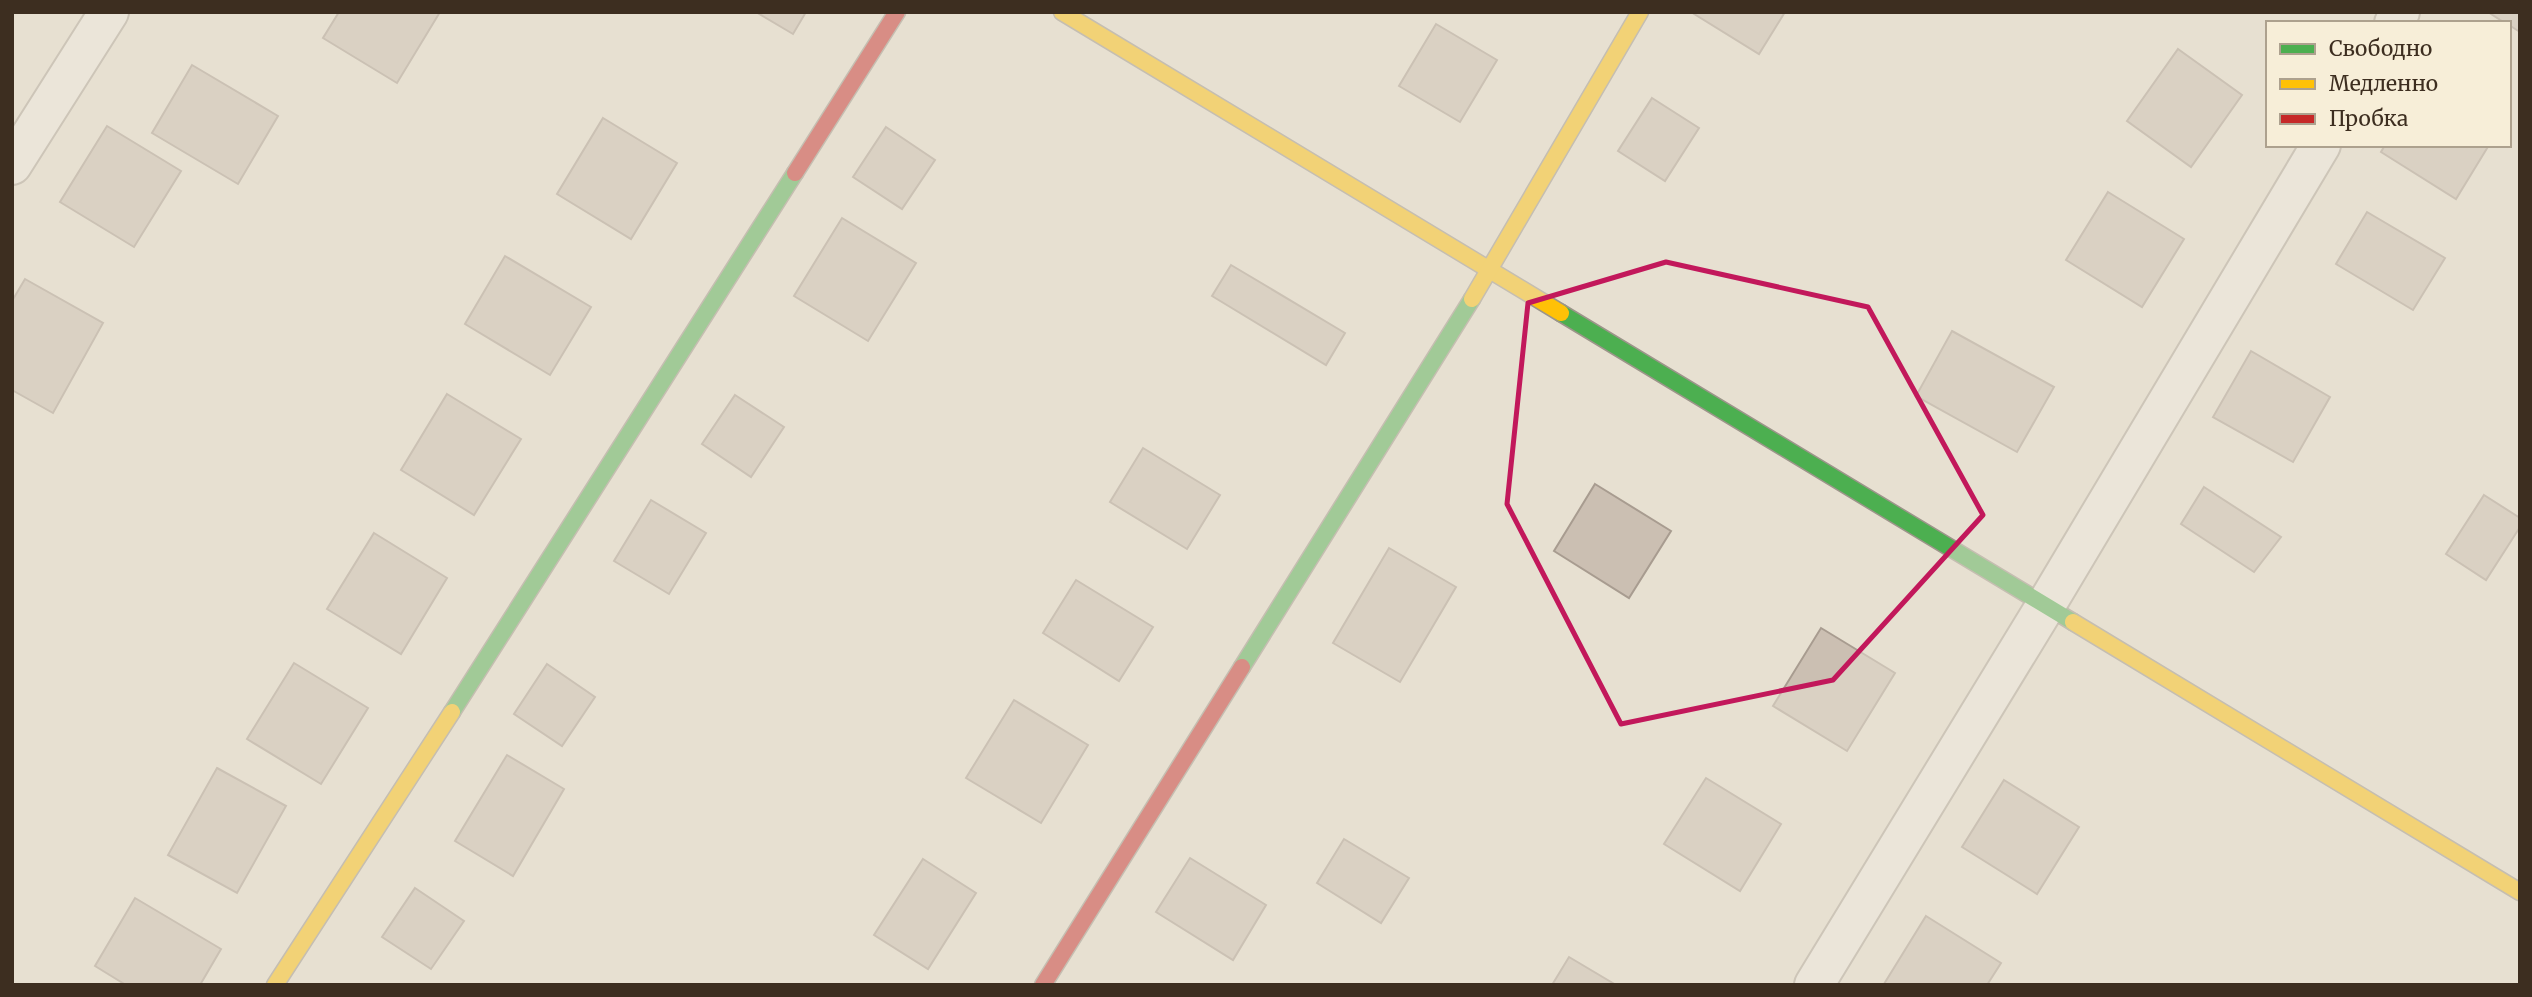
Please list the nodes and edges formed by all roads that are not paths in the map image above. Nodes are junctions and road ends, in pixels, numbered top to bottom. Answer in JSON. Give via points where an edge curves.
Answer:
{"nodes":[{"id":1,"x":109,"y":12,"type":"edge"},
{"id":2,"x":897,"y":12,"type":"edge"},
{"id":3,"x":1062,"y":12,"type":"edge"},
{"id":4,"x":1640,"y":12,"type":"edge"},
{"id":5,"x":2319,"y":147,"type":"edge"},
{"id":6,"x":12,"y":165,"type":"edge"},
{"id":7,"x":1490,"y":270,"type":"junction"},
{"id":8,"x":2046,"y":605,"type":"junction"},
{"id":9,"x":2520,"y":892,"type":"edge"},
{"id":10,"x":275,"y":985,"type":"edge"},
{"id":11,"x":1043,"y":985,"type":"edge"},
{"id":12,"x":1814,"y":985,"type":"edge"}],
"edges":[{"from":1,"to":6,"type":"street"},
{"from":2,"to":10,"type":"street"},
{"from":3,"to":7,"type":"street"},
{"from":4,"to":7,"type":"street"},
{"from":5,"to":8,"type":"street"},
{"from":7,"to":8,"type":"street"},
{"from":7,"to":11,"type":"street"},
{"from":8,"to":9,"type":"street"},
{"from":8,"to":12,"type":"street"}]}
